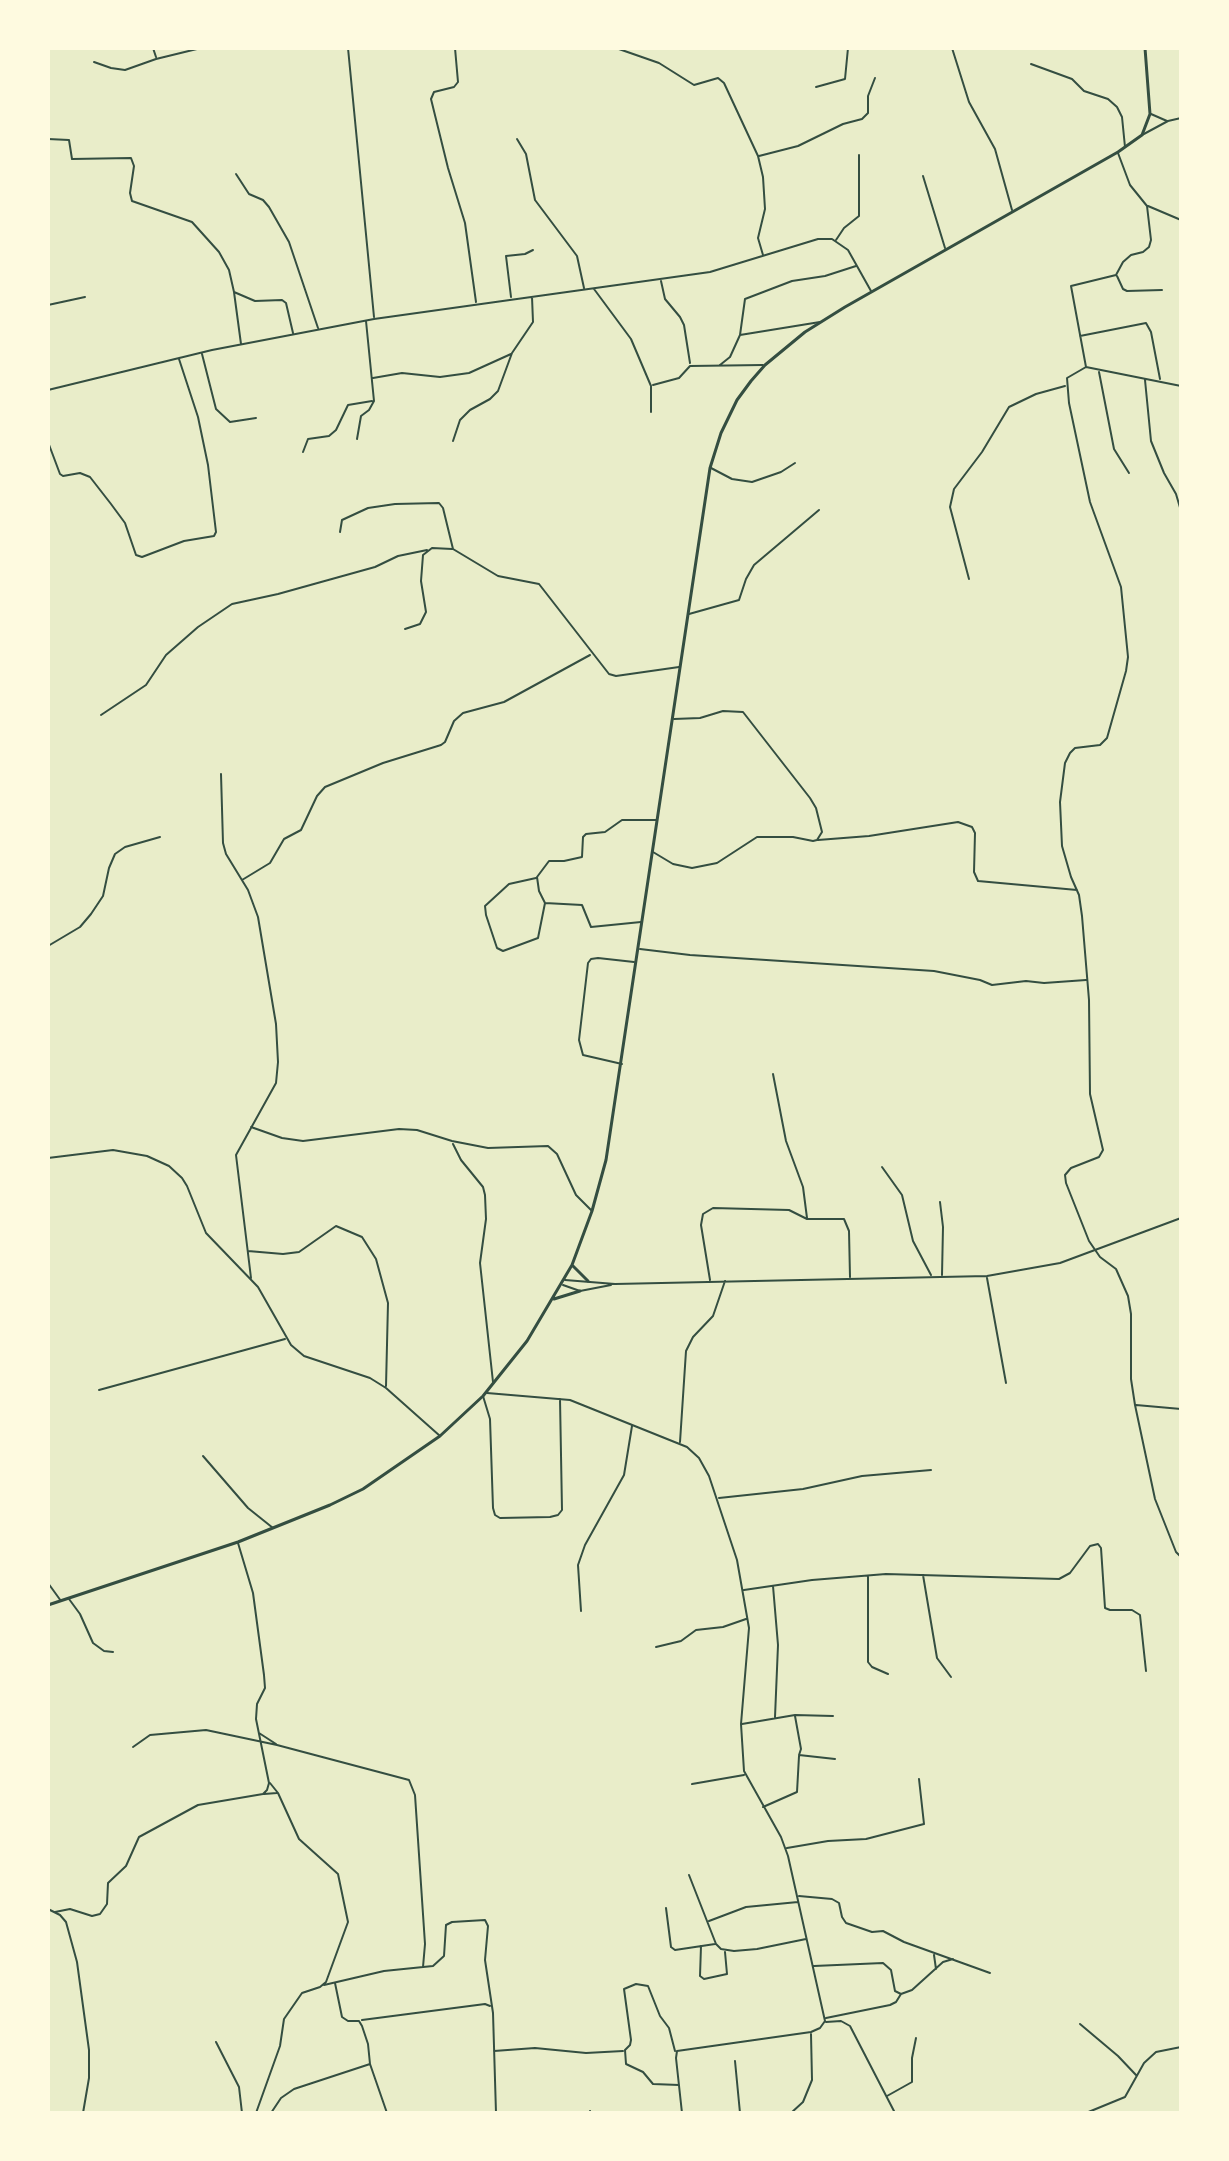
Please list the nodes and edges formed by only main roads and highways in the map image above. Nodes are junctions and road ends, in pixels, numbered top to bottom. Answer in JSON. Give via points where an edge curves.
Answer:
{"nodes":[{"id":1,"x":1145,"y":48,"type":"edge"},
{"id":2,"x":572,"y":1265,"type":"junction"},
{"id":3,"x":588,"y":1281,"type":"road end"},
{"id":4,"x":580,"y":1291,"type":"road end"},
{"id":5,"x":554,"y":1299,"type":"junction"},
{"id":6,"x":48,"y":1605,"type":"edge"}],
"edges":[{"from":1,"to":2,"type":"main road","via":[[1150,114],[1142,135],[821,322],[765,365],[737,400],[721,433],[710,468],[606,1160]]},
{"from":2,"to":3,"type":"main road"},
{"from":2,"to":5,"type":"main road"},
{"from":4,"to":5,"type":"main road"},
{"from":5,"to":6,"type":"main road","via":[[485,1394],[440,1436],[363,1489],[238,1542]]}]}
